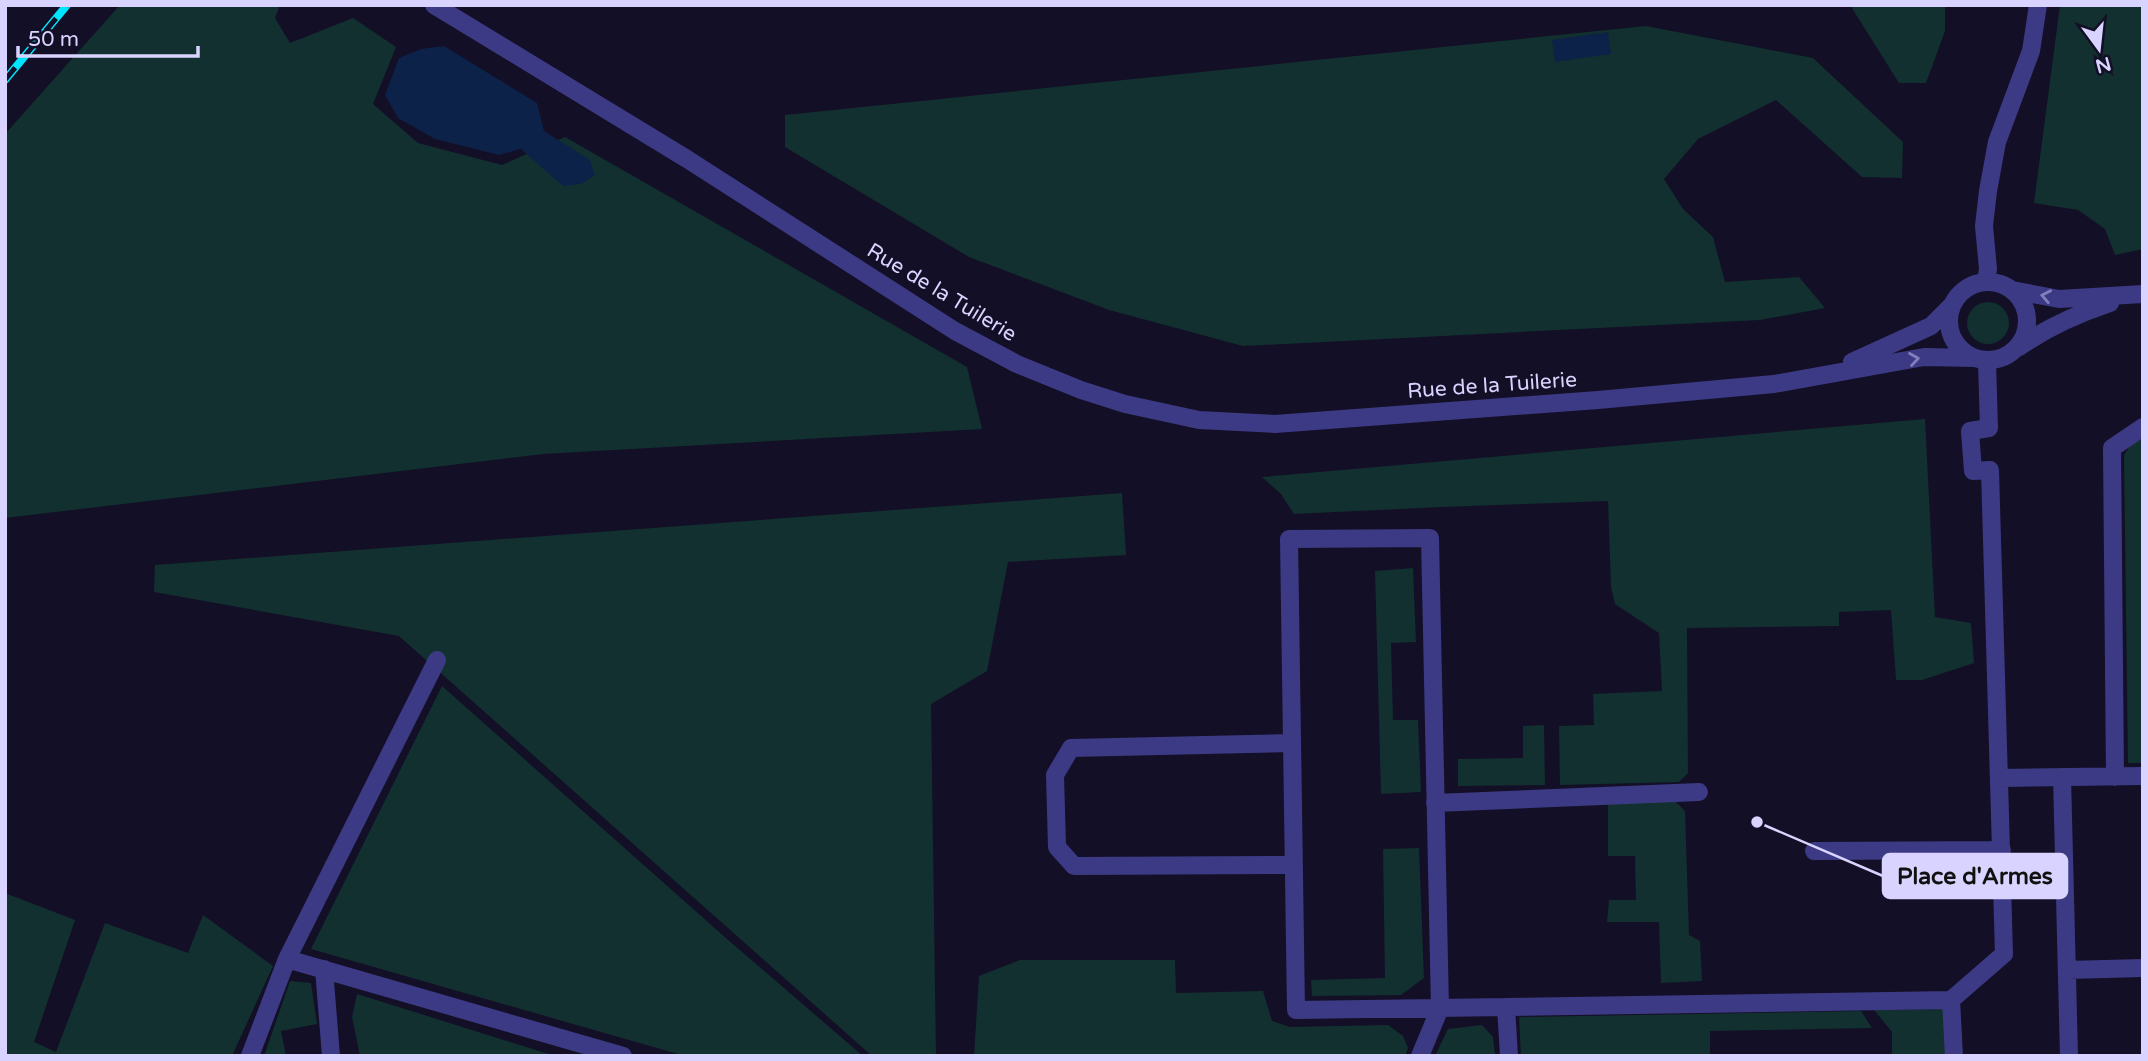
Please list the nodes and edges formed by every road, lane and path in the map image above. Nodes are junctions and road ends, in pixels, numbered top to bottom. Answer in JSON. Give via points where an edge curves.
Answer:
{"nodes":[{"id":1,"x":434,"y":5,"type":"edge"},
{"id":2,"x":2038,"y":5,"type":"edge"},
{"id":3,"x":1986,"y":282,"type":"junction"},
{"id":4,"x":2012,"y":290,"type":"junction"},
{"id":5,"x":2136,"y":295,"type":"edge"},
{"id":6,"x":1953,"y":304,"type":"junction"},
{"id":7,"x":2018,"y":347,"type":"junction"},
{"id":8,"x":1981,"y":359,"type":"junction"},
{"id":9,"x":1823,"y":375,"type":"junction"},
{"id":10,"x":2143,"y":427,"type":"edge"},
{"id":11,"x":437,"y":660,"type":"dead end"},
{"id":12,"x":1292,"y":743,"type":"junction"},
{"id":13,"x":2143,"y":776,"type":"edge"},
{"id":14,"x":2062,"y":777,"type":"junction"},
{"id":15,"x":2115,"y":777,"type":"junction"},
{"id":16,"x":2000,"y":778,"type":"junction"},
{"id":17,"x":1699,"y":792,"type":"dead end"},
{"id":18,"x":1435,"y":803,"type":"junction"},
{"id":19,"x":2002,"y":850,"type":"junction"},
{"id":20,"x":1814,"y":851,"type":"dead end"},
{"id":21,"x":1294,"y":864,"type":"junction"},
{"id":22,"x":287,"y":959,"type":"junction"},
{"id":23,"x":2143,"y":968,"type":"edge"},
{"id":24,"x":324,"y":970,"type":"junction"},
{"id":25,"x":2067,"y":970,"type":"junction"},
{"id":26,"x":1951,"y":1000,"type":"junction"},
{"id":27,"x":1506,"y":1007,"type":"junction"},
{"id":28,"x":1440,"y":1008,"type":"junction"},
{"id":29,"x":250,"y":1056,"type":"edge"},
{"id":30,"x":331,"y":1056,"type":"edge"},
{"id":31,"x":624,"y":1056,"type":"edge"},
{"id":32,"x":1420,"y":1056,"type":"edge"},
{"id":33,"x":1509,"y":1056,"type":"edge"},
{"id":34,"x":1954,"y":1056,"type":"edge"},
{"id":35,"x":2069,"y":1056,"type":"edge"}],
"edges":[{"from":1,"to":9,"type":"street","name":"Rue de la Tuilerie","via":[[687,159],[955,331],[1017,364],[1125,404],[1199,420],[1275,424],[1598,400],[1774,384]]},
{"from":2,"to":3,"type":"street","via":[[2031,51],[1997,142],[1984,226]]},
{"from":3,"to":4,"type":"street"},
{"from":3,"to":6,"type":"street","via":[[1967,289]]},
{"from":5,"to":4,"type":"street","one_way":true,"via":[[2059,299]]},
{"from":4,"to":7,"type":"street","via":[[2026,313],[2027,326]]},
{"from":5,"to":7,"type":"street","via":[[2078,313]]},
{"from":6,"to":8,"type":"street","via":[[1951,334],[1965,353]]},
{"from":6,"to":9,"type":"street","name":"Rue de la Tuilerie","via":[[1931,326]]},
{"from":7,"to":8,"type":"street","via":[[1998,359]]},
{"from":9,"to":8,"type":"street","name":"Rue de la Tuilerie","one_way":true,"via":[[1924,357]]},
{"from":8,"to":16,"type":"street","via":[[1989,428],[1970,431],[1973,471],[1990,470]]},
{"from":10,"to":15,"type":"street","via":[[2112,448]]},
{"from":11,"to":22,"type":"street"},
{"from":12,"to":18,"type":"street","via":[[1289,539],[1430,538]]},
{"from":12,"to":21,"type":"street"},
{"from":12,"to":21,"type":"street","via":[[1071,748],[1055,775],[1055,786],[1057,847],[1074,866]]},
{"from":13,"to":15,"type":"street"},
{"from":14,"to":15,"type":"street"},
{"from":14,"to":16,"type":"street"},
{"from":14,"to":25,"type":"street"},
{"from":16,"to":19,"type":"street"},
{"from":17,"to":18,"type":"street"},
{"from":18,"to":28,"type":"street"},
{"from":19,"to":20,"type":"street"},
{"from":19,"to":26,"type":"street","via":[[2004,954]]},
{"from":21,"to":28,"type":"street","via":[[1296,1010]]},
{"from":22,"to":24,"type":"street"},
{"from":22,"to":29,"type":"street"},
{"from":23,"to":25,"type":"street"},
{"from":24,"to":30,"type":"street"},
{"from":24,"to":31,"type":"street"},
{"from":25,"to":35,"type":"street"},
{"from":26,"to":27,"type":"street"},
{"from":26,"to":34,"type":"street"},
{"from":27,"to":28,"type":"street"},
{"from":27,"to":33,"type":"street"},
{"from":28,"to":32,"type":"street"}]}
